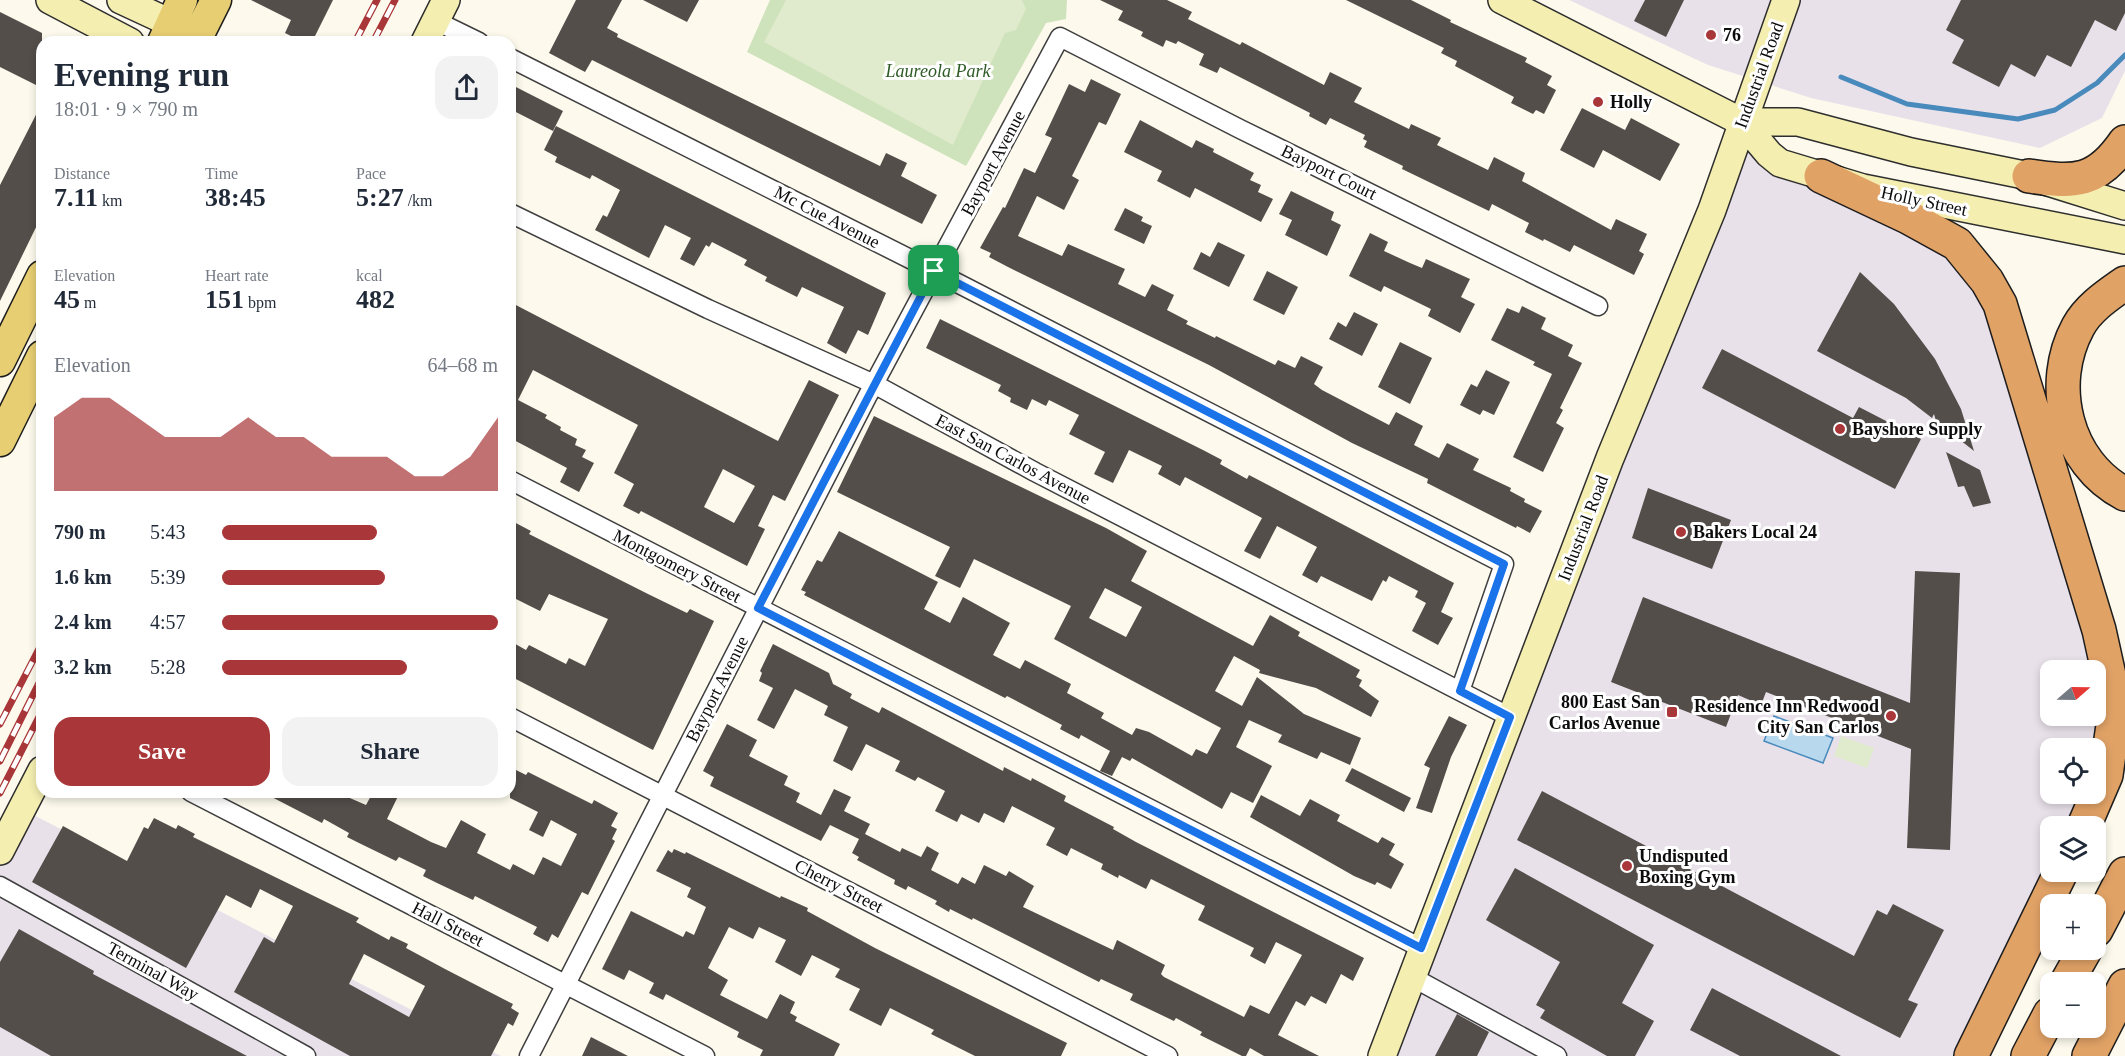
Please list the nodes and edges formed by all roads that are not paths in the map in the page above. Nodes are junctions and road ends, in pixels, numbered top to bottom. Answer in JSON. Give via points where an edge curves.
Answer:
{"nodes":[{"id":1,"x":50,"y":0,"type":"edge"},
{"id":2,"x":121,"y":0,"type":"edge"},
{"id":3,"x":216,"y":0,"type":"edge"},
{"id":4,"x":1502,"y":0,"type":"edge"},
{"id":5,"x":1786,"y":0,"type":"edge"},
{"id":6,"x":436,"y":21,"type":"edge"},
{"id":7,"x":172,"y":22,"type":"edge"},
{"id":8,"x":119,"y":36,"type":"edge"},
{"id":9,"x":193,"y":36,"type":"edge"},
{"id":10,"x":198,"y":36,"type":"edge"},
{"id":11,"x":467,"y":36,"type":"edge"},
{"id":12,"x":1060,"y":37,"type":"joint"},
{"id":13,"x":516,"y":61,"type":"edge"},
{"id":14,"x":1742,"y":122,"type":"junction"},
{"id":15,"x":2125,"y":142,"type":"edge"},
{"id":16,"x":1821,"y":176,"type":"junction"},
{"id":17,"x":2029,"y":176,"type":"junction"},
{"id":18,"x":2125,"y":206,"type":"edge"},
{"id":19,"x":516,"y":216,"type":"edge"},
{"id":20,"x":2125,"y":240,"type":"edge"},
{"id":21,"x":934,"y":271,"type":"junction"},
{"id":22,"x":2125,"y":283,"type":"edge"},
{"id":23,"x":36,"y":288,"type":"edge"},
{"id":24,"x":1598,"y":306,"type":"dead end"},
{"id":25,"x":0,"y":362,"type":"edge"},
{"id":26,"x":36,"y":368,"type":"edge"},
{"id":27,"x":874,"y":384,"type":"junction"},
{"id":28,"x":0,"y":441,"type":"edge"},
{"id":29,"x":516,"y":483,"type":"edge"},
{"id":30,"x":2125,"y":494,"type":"edge"},
{"id":31,"x":758,"y":608,"type":"junction"},
{"id":32,"x":1460,"y":691,"type":"junction"},
{"id":33,"x":1510,"y":717,"type":"junction"},
{"id":34,"x":516,"y":720,"type":"edge"},
{"id":35,"x":2125,"y":778,"type":"edge"},
{"id":36,"x":36,"y":782,"type":"edge"},
{"id":37,"x":663,"y":795,"type":"junction"},
{"id":38,"x":203,"y":798,"type":"edge"},
{"id":39,"x":2089,"y":816,"type":"edge"},
{"id":40,"x":2105,"y":816,"type":"edge"},
{"id":41,"x":0,"y":851,"type":"edge"},
{"id":42,"x":2125,"y":874,"type":"edge"},
{"id":43,"x":2056,"y":882,"type":"edge"},
{"id":44,"x":0,"y":886,"type":"edge"},
{"id":45,"x":2106,"y":911,"type":"edge"},
{"id":46,"x":2040,"y":937,"type":"edge"},
{"id":47,"x":1421,"y":948,"type":"junction"},
{"id":48,"x":1412,"y":977,"type":"junction"},
{"id":49,"x":567,"y":985,"type":"junction"},
{"id":50,"x":2125,"y":986,"type":"edge"},
{"id":51,"x":2040,"y":1033,"type":"edge"},
{"id":52,"x":306,"y":1056,"type":"edge"},
{"id":53,"x":529,"y":1056,"type":"edge"},
{"id":54,"x":705,"y":1056,"type":"edge"},
{"id":55,"x":1168,"y":1056,"type":"edge"},
{"id":56,"x":1382,"y":1056,"type":"edge"},
{"id":57,"x":1557,"y":1056,"type":"edge"},
{"id":58,"x":1973,"y":1056,"type":"edge"},
{"id":59,"x":2028,"y":1056,"type":"edge"},
{"id":60,"x":2088,"y":1056,"type":"edge"}],
"edges":[{"from":1,"to":8,"type":"main road"},
{"from":2,"to":7,"type":"main road"},
{"from":3,"to":10,"type":"main road"},
{"from":4,"to":14,"type":"main road","name":"Holly Street"},
{"from":5,"to":14,"type":"main road","name":"Industrial Road"},
{"from":6,"to":11,"type":"street"},
{"from":7,"to":9,"type":"main road"},
{"from":12,"to":21,"type":"street","name":"Bayport Avenue"},
{"from":12,"to":24,"type":"street","name":"Bayport Court"},
{"from":13,"to":21,"type":"street","name":"Mc Cue Avenue"},
{"from":14,"to":16,"type":"main road","name":"Holly Street","via":[[1774,158]]},
{"from":14,"to":17,"type":"main road","name":"Holly Street","via":[[1798,122],[1911,152]]},
{"from":14,"to":33,"type":"main road","name":"Industrial Road","via":[[1712,210]]},
{"from":15,"to":17,"type":"highway","via":[[2090,176],[2075,181]]},
{"from":16,"to":20,"type":"main road","name":"Holly Street"},
{"from":16,"to":39,"type":"highway","via":[[1957,244],[2000,304],[2099,630],[2112,689],[2114,718],[2108,766]]},
{"from":17,"to":18,"type":"main road","name":"Holly Street"},
{"from":19,"to":27,"type":"street","name":"East San Carlos Avenue"},
{"from":21,"to":27,"type":"street","name":"Bayport Avenue"},
{"from":21,"to":32,"type":"street","name":"Mc Cue Avenue","via":[[1504,564]]},
{"from":22,"to":30,"type":"highway","via":[[2094,307],[2079,325],[2062,376],[2067,418],[2080,451],[2095,471]]},
{"from":23,"to":25,"type":"main road"},
{"from":26,"to":28,"type":"main road"},
{"from":27,"to":31,"type":"street","name":"Bayport Avenue"},
{"from":27,"to":32,"type":"street","name":"East San Carlos Avenue","via":[[1035,472]]},
{"from":29,"to":31,"type":"street","name":"Montgomery Street"},
{"from":31,"to":37,"type":"street","name":"Bayport Avenue"},
{"from":31,"to":47,"type":"street","name":"Montgomery Street"},
{"from":32,"to":33,"type":"street","name":"East San Carlos Avenue"},
{"from":33,"to":47,"type":"main road","name":"Industrial Road"},
{"from":34,"to":37,"type":"street","name":"Cherry Street"},
{"from":35,"to":40,"type":"highway"},
{"from":36,"to":41,"type":"main road"},
{"from":37,"to":49,"type":"street","name":"Bayport Avenue"},
{"from":37,"to":55,"type":"street","name":"Cherry Street"},
{"from":38,"to":49,"type":"street","name":"Hall Street"},
{"from":42,"to":45,"type":"highway"},
{"from":43,"to":58,"type":"highway"},
{"from":44,"to":52,"type":"street","name":"Terminal Way"},
{"from":46,"to":58,"type":"highway"},
{"from":47,"to":48,"type":"main road","name":"Industrial Road"},
{"from":48,"to":56,"type":"main road","name":"Industrial Road"},
{"from":48,"to":57,"type":"street"},
{"from":49,"to":53,"type":"street","name":"Bayport Avenue"},
{"from":49,"to":54,"type":"street","name":"Hall Street"},
{"from":50,"to":60,"type":"highway"},
{"from":51,"to":59,"type":"highway"}]}
